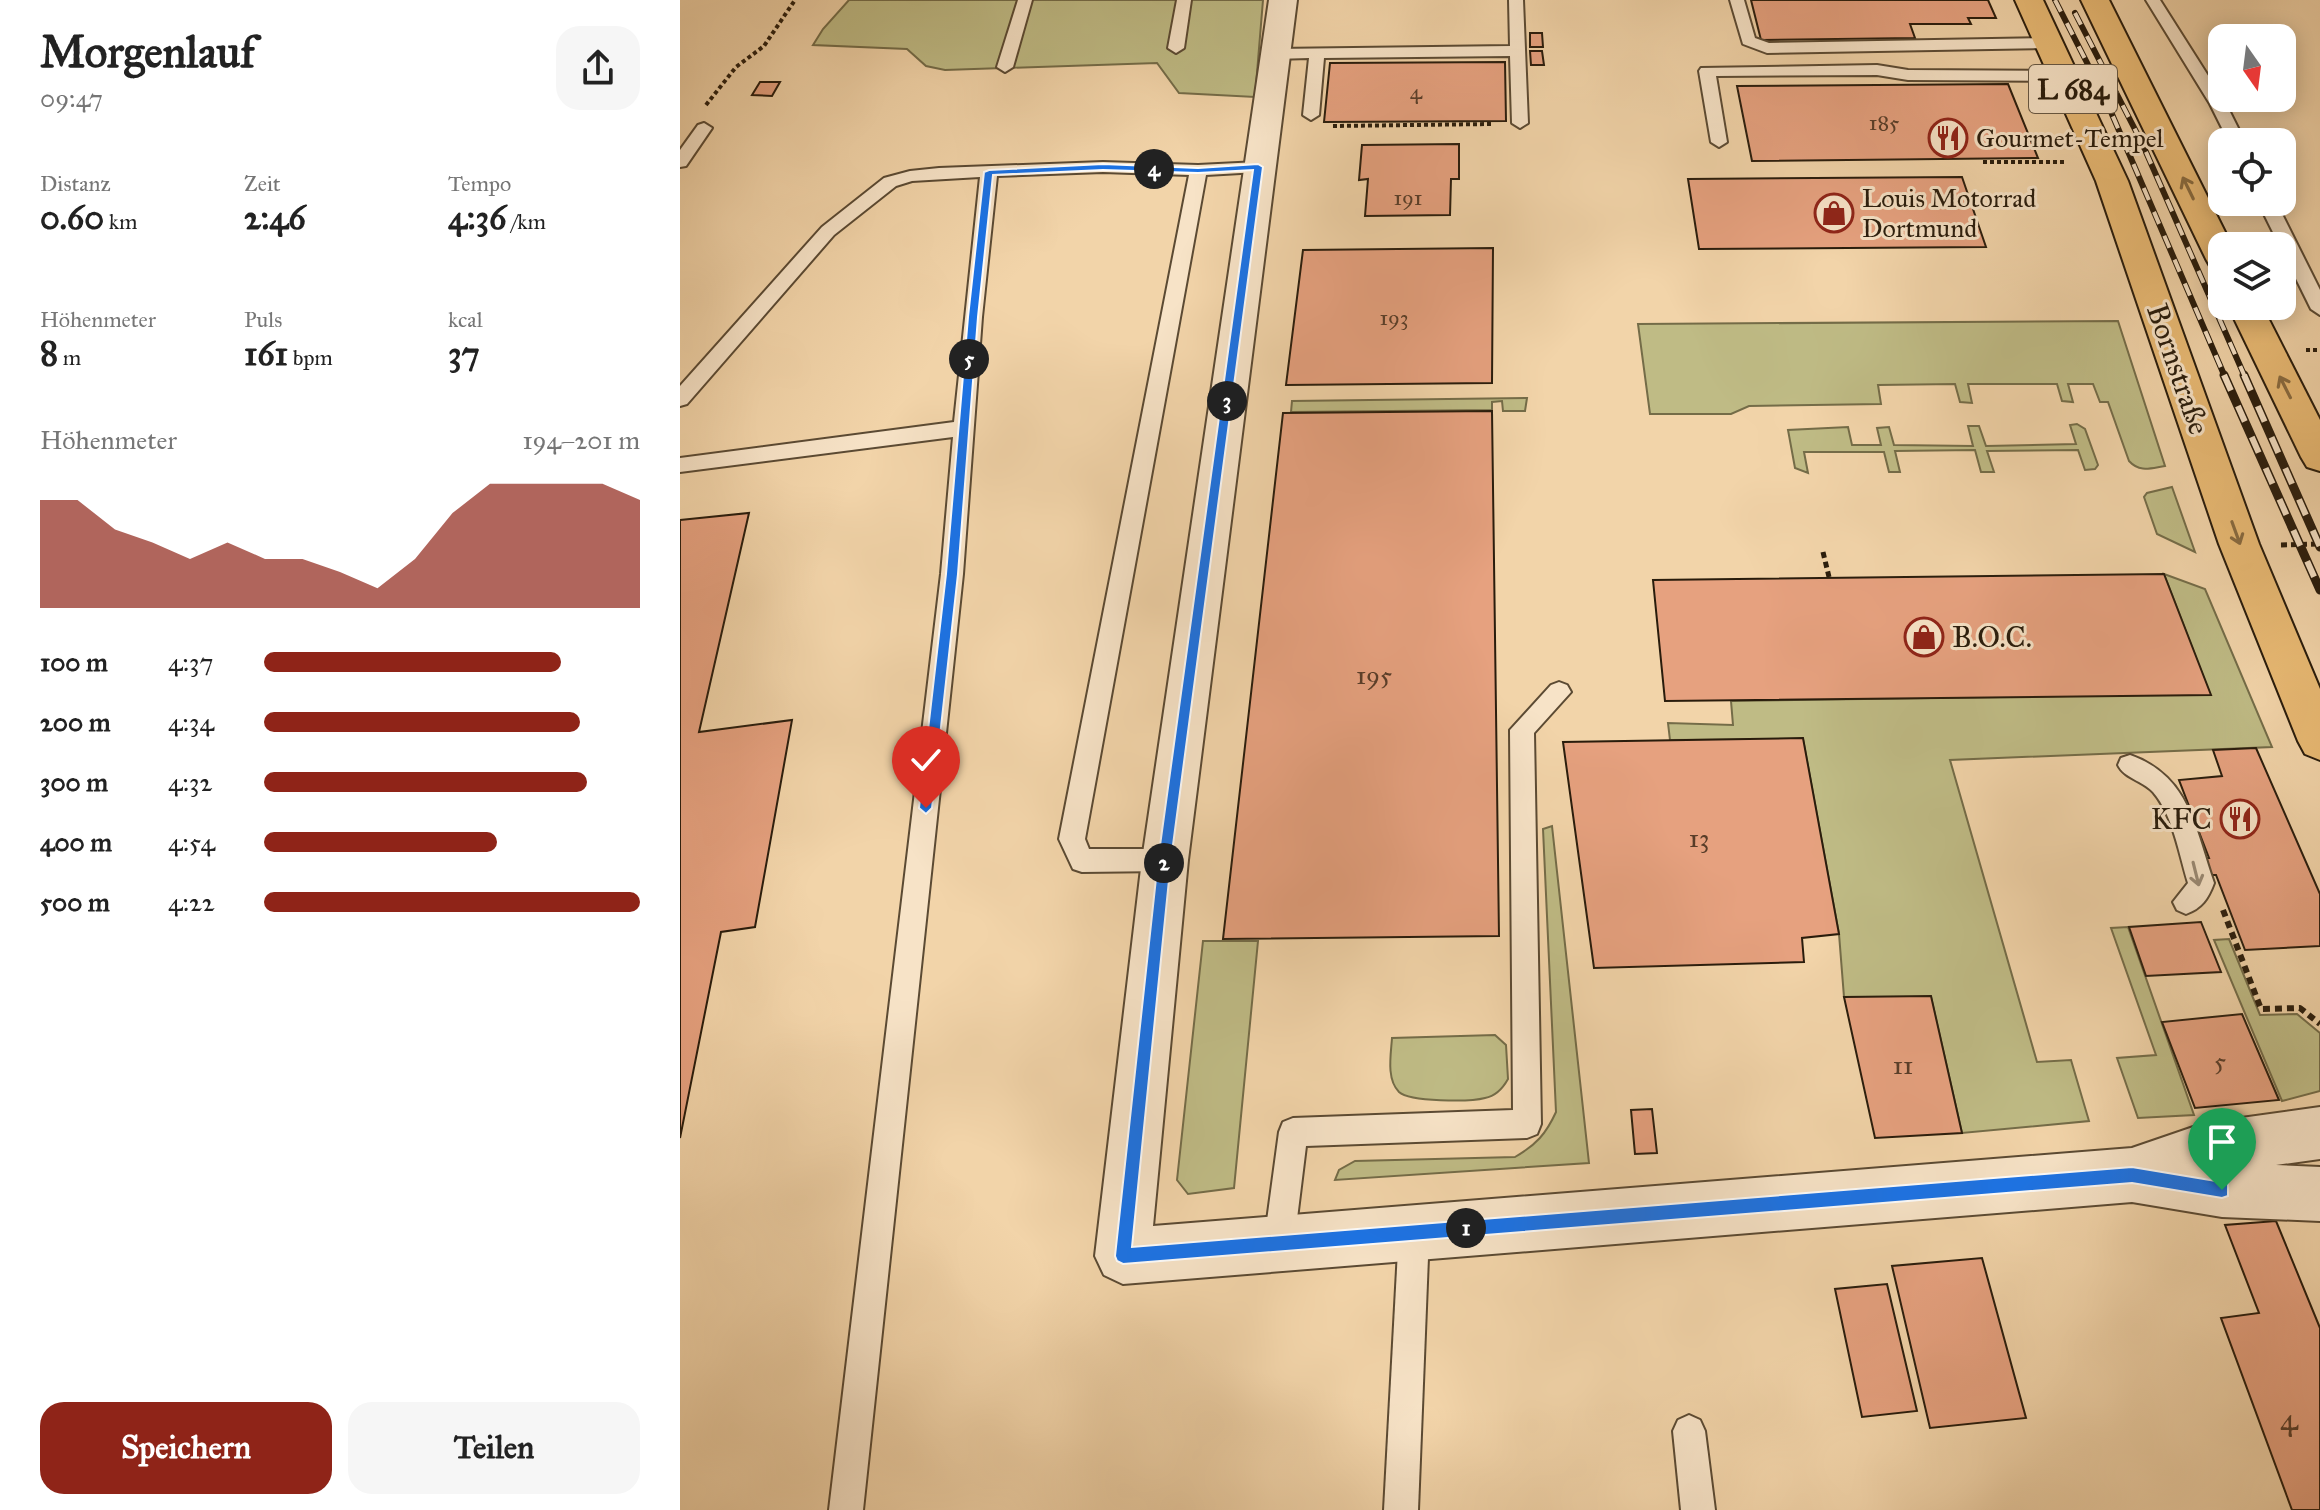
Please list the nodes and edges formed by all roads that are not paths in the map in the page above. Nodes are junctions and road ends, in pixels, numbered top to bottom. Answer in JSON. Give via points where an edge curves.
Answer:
{"nodes":[{"id":1,"x":1025,"y":0,"type":"edge"},
{"id":2,"x":1184,"y":0,"type":"edge"},
{"id":3,"x":1283,"y":0,"type":"edge"},
{"id":4,"x":1516,"y":0,"type":"edge"},
{"id":5,"x":1737,"y":0,"type":"edge"},
{"id":6,"x":2029,"y":0,"type":"edge"},
{"id":7,"x":2095,"y":0,"type":"edge"},
{"id":8,"x":2153,"y":0,"type":"edge"},
{"id":9,"x":2051,"y":43,"type":"junction"},
{"id":10,"x":1176,"y":48,"type":"dead end"},
{"id":11,"x":1517,"y":51,"type":"junction"},
{"id":12,"x":1317,"y":53,"type":"junction"},
{"id":13,"x":1275,"y":54,"type":"junction"},
{"id":14,"x":1005,"y":67,"type":"dead end"},
{"id":15,"x":2067,"y":76,"type":"junction"},
{"id":16,"x":1311,"y":115,"type":"road end"},
{"id":17,"x":1520,"y":123,"type":"road end"},
{"id":18,"x":704,"y":128,"type":"road end"},
{"id":19,"x":2230,"y":128,"type":"edge"},
{"id":20,"x":1719,"y":142,"type":"dead end"},
{"id":21,"x":680,"y":162,"type":"edge"},
{"id":22,"x":1258,"y":167,"type":"junction"},
{"id":23,"x":1198,"y":170,"type":"junction"},
{"id":24,"x":989,"y":172,"type":"junction"},
{"id":25,"x":2274,"y":216,"type":"edge"},
{"id":26,"x":2209,"y":232,"type":"edge"},
{"id":27,"x":2320,"y":309,"type":"edge"},
{"id":28,"x":2252,"y":320,"type":"edge"},
{"id":29,"x":680,"y":399,"type":"edge"},
{"id":30,"x":964,"y":428,"type":"junction"},
{"id":31,"x":2320,"y":457,"type":"edge"},
{"id":32,"x":680,"y":465,"type":"edge"},
{"id":33,"x":1559,"y":692,"type":"dead end"},
{"id":34,"x":2320,"y":741,"type":"edge"},
{"id":35,"x":2130,"y":765,"type":"dead end"},
{"id":36,"x":1165,"y":860,"type":"junction"},
{"id":37,"x":2186,"y":902,"type":"dead end"},
{"id":38,"x":2320,"y":1133,"type":"edge"},
{"id":39,"x":2132,"y":1175,"type":"junction"},
{"id":40,"x":2320,"y":1194,"type":"edge"},
{"id":41,"x":1414,"y":1232,"type":"junction"},
{"id":42,"x":1279,"y":1243,"type":"junction"},
{"id":43,"x":1689,"y":1431,"type":"dead end"},
{"id":44,"x":846,"y":1510,"type":"edge"},
{"id":45,"x":1401,"y":1510,"type":"edge"},
{"id":46,"x":1698,"y":1510,"type":"edge"}],
"edges":[{"from":1,"to":14,"type":"lane"},
{"from":2,"to":10,"type":"lane"},
{"from":3,"to":13,"type":"street"},
{"from":4,"to":11,"type":"lane"},
{"from":5,"to":9,"type":"lane","via":[[1748,41],[1767,48]]},
{"from":6,"to":9,"type":"main road","name":"Bornstraße","number":"L 684"},
{"from":26,"to":7,"type":"main road","number":"L 684","one_way":true},
{"from":8,"to":19,"type":"lane"},
{"from":9,"to":15,"type":"main road","name":"Bornstraße","number":"L 684"},
{"from":11,"to":12,"type":"lane"},
{"from":11,"to":17,"type":"lane"},
{"from":12,"to":13,"type":"lane"},
{"from":12,"to":16,"type":"lane"},
{"from":13,"to":22,"type":"street"},
{"from":15,"to":20,"type":"lane","via":[[1706,66]]},
{"from":15,"to":34,"type":"main road","name":"Bornstraße","number":"L 684","one_way":true,"via":[[2112,181],[2239,544]]},
{"from":18,"to":21,"type":"lane"},
{"from":22,"to":23,"type":"lane"},
{"from":22,"to":36,"type":"street"},
{"from":23,"to":24,"type":"lane"},
{"from":23,"to":36,"type":"lane","via":[[1072,839],[1082,861]]},
{"from":24,"to":29,"type":"lane","via":[[910,176],[874,192],[828,231]]},
{"from":24,"to":30,"type":"lane"},
{"from":25,"to":27,"type":"lane"},
{"from":31,"to":28,"type":"main road","one_way":true},
{"from":30,"to":32,"type":"lane"},
{"from":30,"to":44,"type":"lane"},
{"from":33,"to":42,"type":"lane","via":[[1522,730],[1527,1124],[1293,1132]]},
{"from":35,"to":37,"type":"lane","one_way":true,"via":[[2164,787],[2174,809],[2201,883]]},
{"from":36,"to":42,"type":"street","via":[[1123,1256]]},
{"from":38,"to":39,"type":"street","via":[[2205,1149]]},
{"from":39,"to":40,"type":"street","via":[[2222,1190]]},
{"from":39,"to":41,"type":"street"},
{"from":41,"to":42,"type":"street"},
{"from":41,"to":45,"type":"lane"},
{"from":43,"to":46,"type":"lane"}]}
